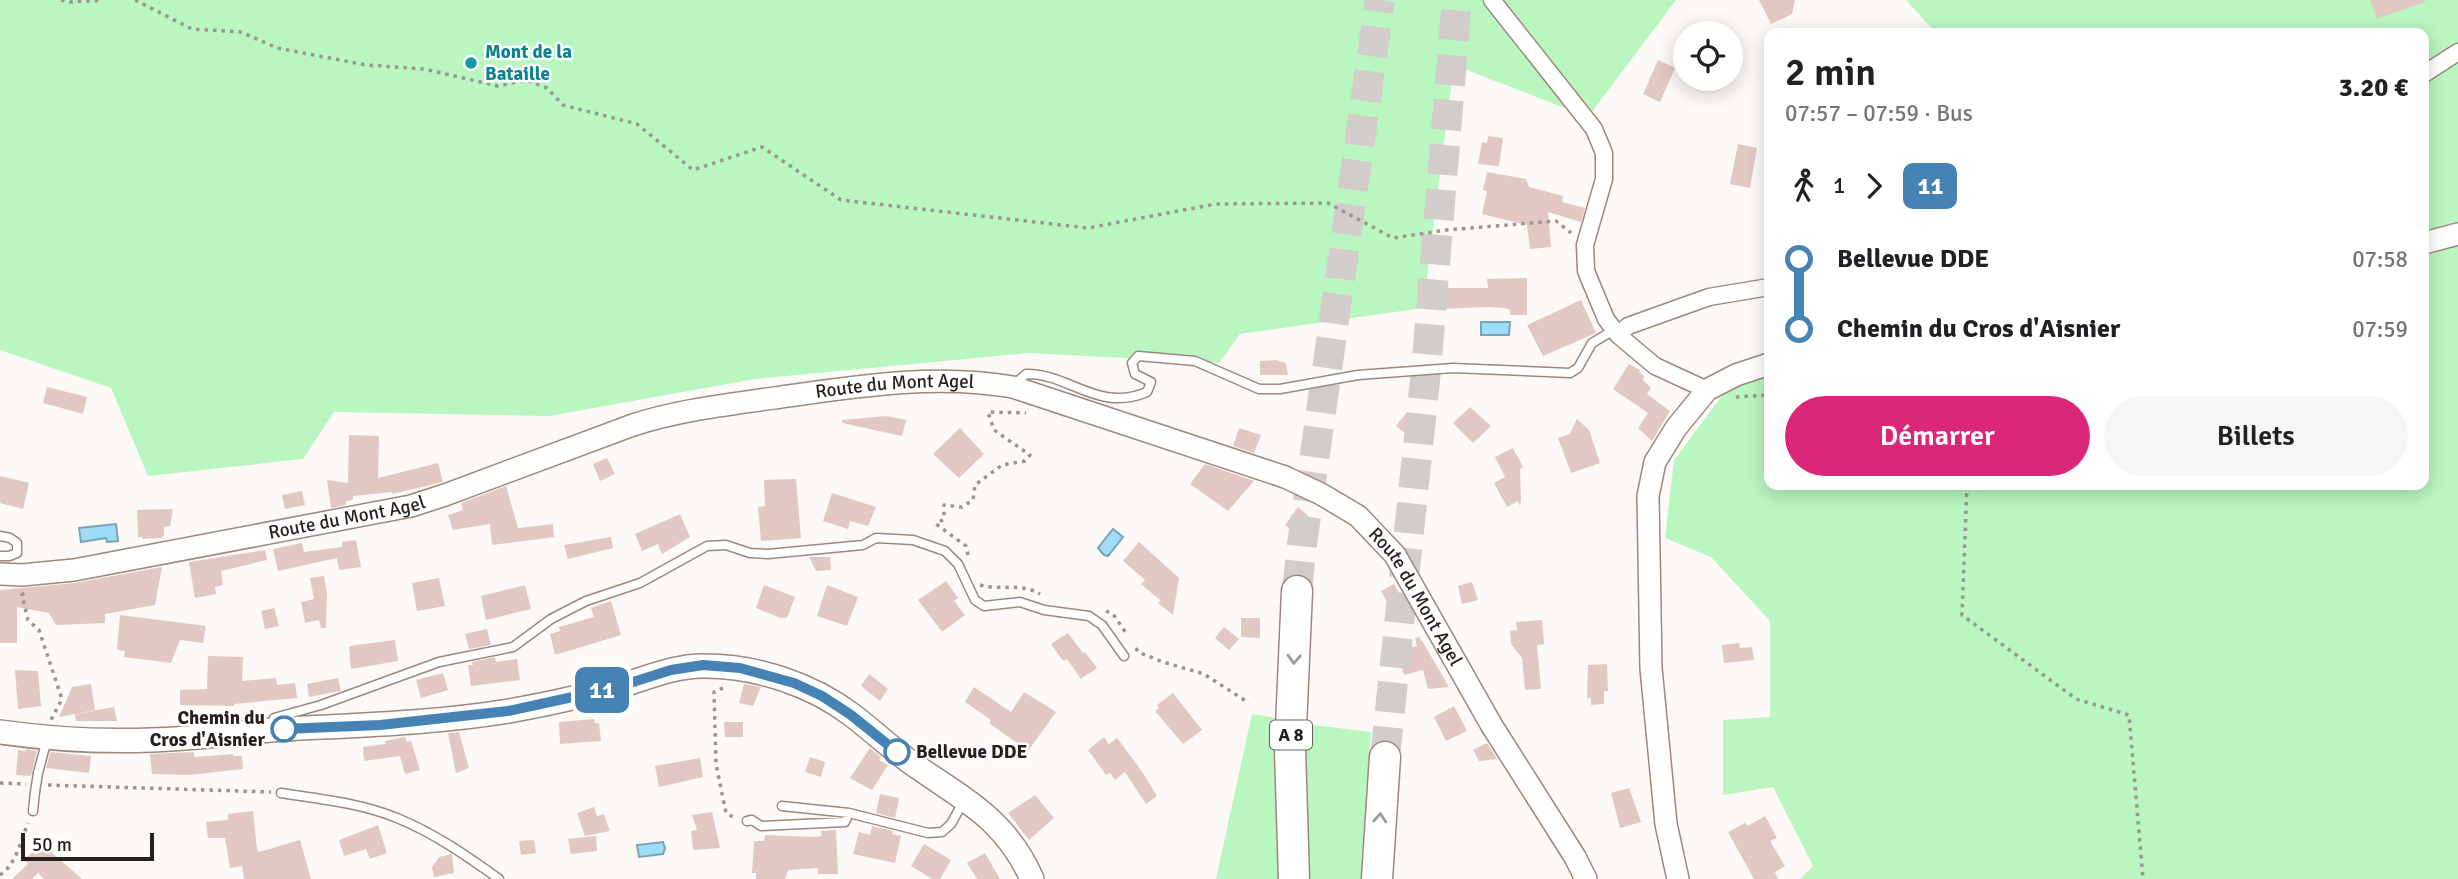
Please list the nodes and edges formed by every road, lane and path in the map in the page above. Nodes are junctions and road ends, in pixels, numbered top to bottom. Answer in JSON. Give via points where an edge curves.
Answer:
{"nodes":[{"id":1,"x":61,"y":0,"type":"edge"},
{"id":2,"x":102,"y":0,"type":"edge"},
{"id":3,"x":135,"y":0,"type":"edge"},
{"id":4,"x":1492,"y":0,"type":"edge"},
{"id":5,"x":2458,"y":52,"type":"edge"},
{"id":6,"x":2429,"y":71,"type":"edge"},
{"id":7,"x":2458,"y":234,"type":"edge"},
{"id":8,"x":2429,"y":242,"type":"edge"},
{"id":9,"x":1584,"y":245,"type":"junction"},
{"id":10,"x":1764,"y":288,"type":"edge"},
{"id":11,"x":1616,"y":333,"type":"junction"},
{"id":12,"x":1764,"y":366,"type":"edge"},
{"id":13,"x":1013,"y":387,"type":"junction"},
{"id":14,"x":1707,"y":390,"type":"junction"},
{"id":15,"x":1968,"y":490,"type":"edge"},
{"id":16,"x":0,"y":536,"type":"edge"},
{"id":17,"x":0,"y":556,"type":"edge"},
{"id":18,"x":969,"y":557,"type":"dead end"},
{"id":19,"x":0,"y":574,"type":"edge"},
{"id":20,"x":22,"y":575,"type":"junction"},
{"id":21,"x":976,"y":576,"type":"dead end"},
{"id":22,"x":1297,"y":591,"type":"tunnel mouth"},
{"id":23,"x":1045,"y":597,"type":"dead end"},
{"id":24,"x":1104,"y":610,"type":"dead end"},
{"id":25,"x":1124,"y":656,"type":"dead end"},
{"id":26,"x":740,"y":668,"type":"junction"},
{"id":27,"x":1249,"y":703,"type":"dead end"},
{"id":28,"x":272,"y":730,"type":"junction"},
{"id":29,"x":0,"y":732,"type":"edge"},
{"id":30,"x":47,"y":739,"type":"junction"},
{"id":31,"x":1385,"y":757,"type":"tunnel mouth"},
{"id":32,"x":0,"y":783,"type":"edge"},
{"id":33,"x":47,"y":785,"type":"dead end"},
{"id":34,"x":35,"y":788,"type":"junction"},
{"id":35,"x":281,"y":793,"type":"joint"},
{"id":36,"x":965,"y":798,"type":"junction"},
{"id":37,"x":782,"y":806,"type":"dead end"},
{"id":38,"x":33,"y":811,"type":"joint"},
{"id":39,"x":849,"y":813,"type":"junction"},
{"id":40,"x":747,"y":821,"type":"joint"},
{"id":41,"x":0,"y":875,"type":"edge"},
{"id":42,"x":499,"y":879,"type":"edge"},
{"id":43,"x":1032,"y":879,"type":"edge"},
{"id":44,"x":1294,"y":879,"type":"edge"},
{"id":45,"x":1377,"y":879,"type":"edge"},
{"id":46,"x":1586,"y":879,"type":"edge"},
{"id":47,"x":1678,"y":879,"type":"edge"},
{"id":48,"x":2143,"y":879,"type":"edge"}],
"edges":[{"from":1,"to":2,"type":"path"},
{"from":3,"to":9,"type":"path","via":[[192,29],[241,33],[277,48],[366,65],[424,69],[498,86],[526,80],[547,88],[563,106],[637,124],[693,170],[762,147],[841,200],[1088,228],[1216,204],[1328,203],[1393,238],[1556,220]]},
{"from":4,"to":9,"type":"street","via":[[1594,129],[1604,153],[1604,178]]},
{"from":5,"to":6,"type":"street"},
{"from":7,"to":8,"type":"street"},
{"from":9,"to":11,"type":"street","via":[[1586,271]]},
{"from":10,"to":11,"type":"street","via":[[1709,297]]},
{"from":11,"to":13,"type":"lane","via":[[1592,343],[1570,373],[1453,368],[1259,389],[1195,361],[1138,356],[1132,363],[1135,374],[1151,382],[1147,392],[1132,399],[1091,394],[1038,374],[1026,374]]},
{"from":11,"to":14,"type":"street","via":[[1655,366]]},
{"from":12,"to":14,"type":"street","via":[[1736,374]]},
{"from":13,"to":18,"type":"path","via":[[1006,398],[1035,413],[988,412],[994,430],[1030,456],[1002,465],[975,485],[972,499],[962,507],[944,505],[944,519],[936,524],[966,547]]},
{"from":13,"to":20,"type":"street","name":"Route du Mont Agel","via":[[987,382],[881,384],[660,416],[411,506],[74,570]]},
{"from":13,"to":46,"type":"street","name":"Route du Mont Agel","via":[[1285,477],[1358,516],[1395,555]]},
{"from":14,"to":47,"type":"street","via":[[1655,462],[1647,496],[1651,668],[1666,824]]},
{"from":15,"to":48,"type":"path","via":[[1962,615],[2076,699],[2129,715]]},
{"from":16,"to":17,"type":"lane","via":[[17,543],[17,553]]},
{"from":19,"to":20,"type":"street","name":"Route du Mont Agel"},
{"from":20,"to":30,"type":"path","via":[[28,620],[38,630],[62,698]]},
{"from":21,"to":23,"type":"path","via":[[979,584],[992,589],[1020,586]]},
{"from":22,"to":44,"type":"highway","number":"A 8","one_way":true,"via":[[1290,750]]},
{"from":24,"to":27,"type":"path","via":[[1113,614],[1138,652],[1204,674]]},
{"from":25,"to":28,"type":"lane","via":[[1089,615],[1020,602],[984,606],[975,600],[958,564],[945,551],[914,540],[876,538],[863,545],[768,554],[707,546],[640,583],[586,601],[513,647],[439,662],[274,718]]},
{"from":26,"to":28,"type":"main road","via":[[703,665],[671,670],[614,688],[508,711],[380,725]]},
{"from":26,"to":36,"type":"main road","via":[[822,696]]},
{"from":26,"to":40,"type":"path","via":[[733,681],[714,692],[716,764],[726,813]]},
{"from":28,"to":30,"type":"main road","via":[[149,740]]},
{"from":29,"to":30,"type":"main road"},
{"from":30,"to":34,"type":"lane","bridge":true},
{"from":45,"to":31,"type":"highway","one_way":true},
{"from":32,"to":34,"type":"path"},
{"from":33,"to":35,"type":"path"},
{"from":34,"to":38,"type":"lane"},
{"from":35,"to":42,"type":"lane","via":[[349,804],[397,818],[458,849]]},
{"from":36,"to":39,"type":"lane","via":[[942,832],[928,833]]},
{"from":36,"to":43,"type":"main road","via":[[1006,836]]},
{"from":37,"to":39,"type":"lane"},
{"from":38,"to":41,"type":"path","via":[[13,861]]},
{"from":39,"to":40,"type":"lane","via":[[845,822],[761,826]]}]}
